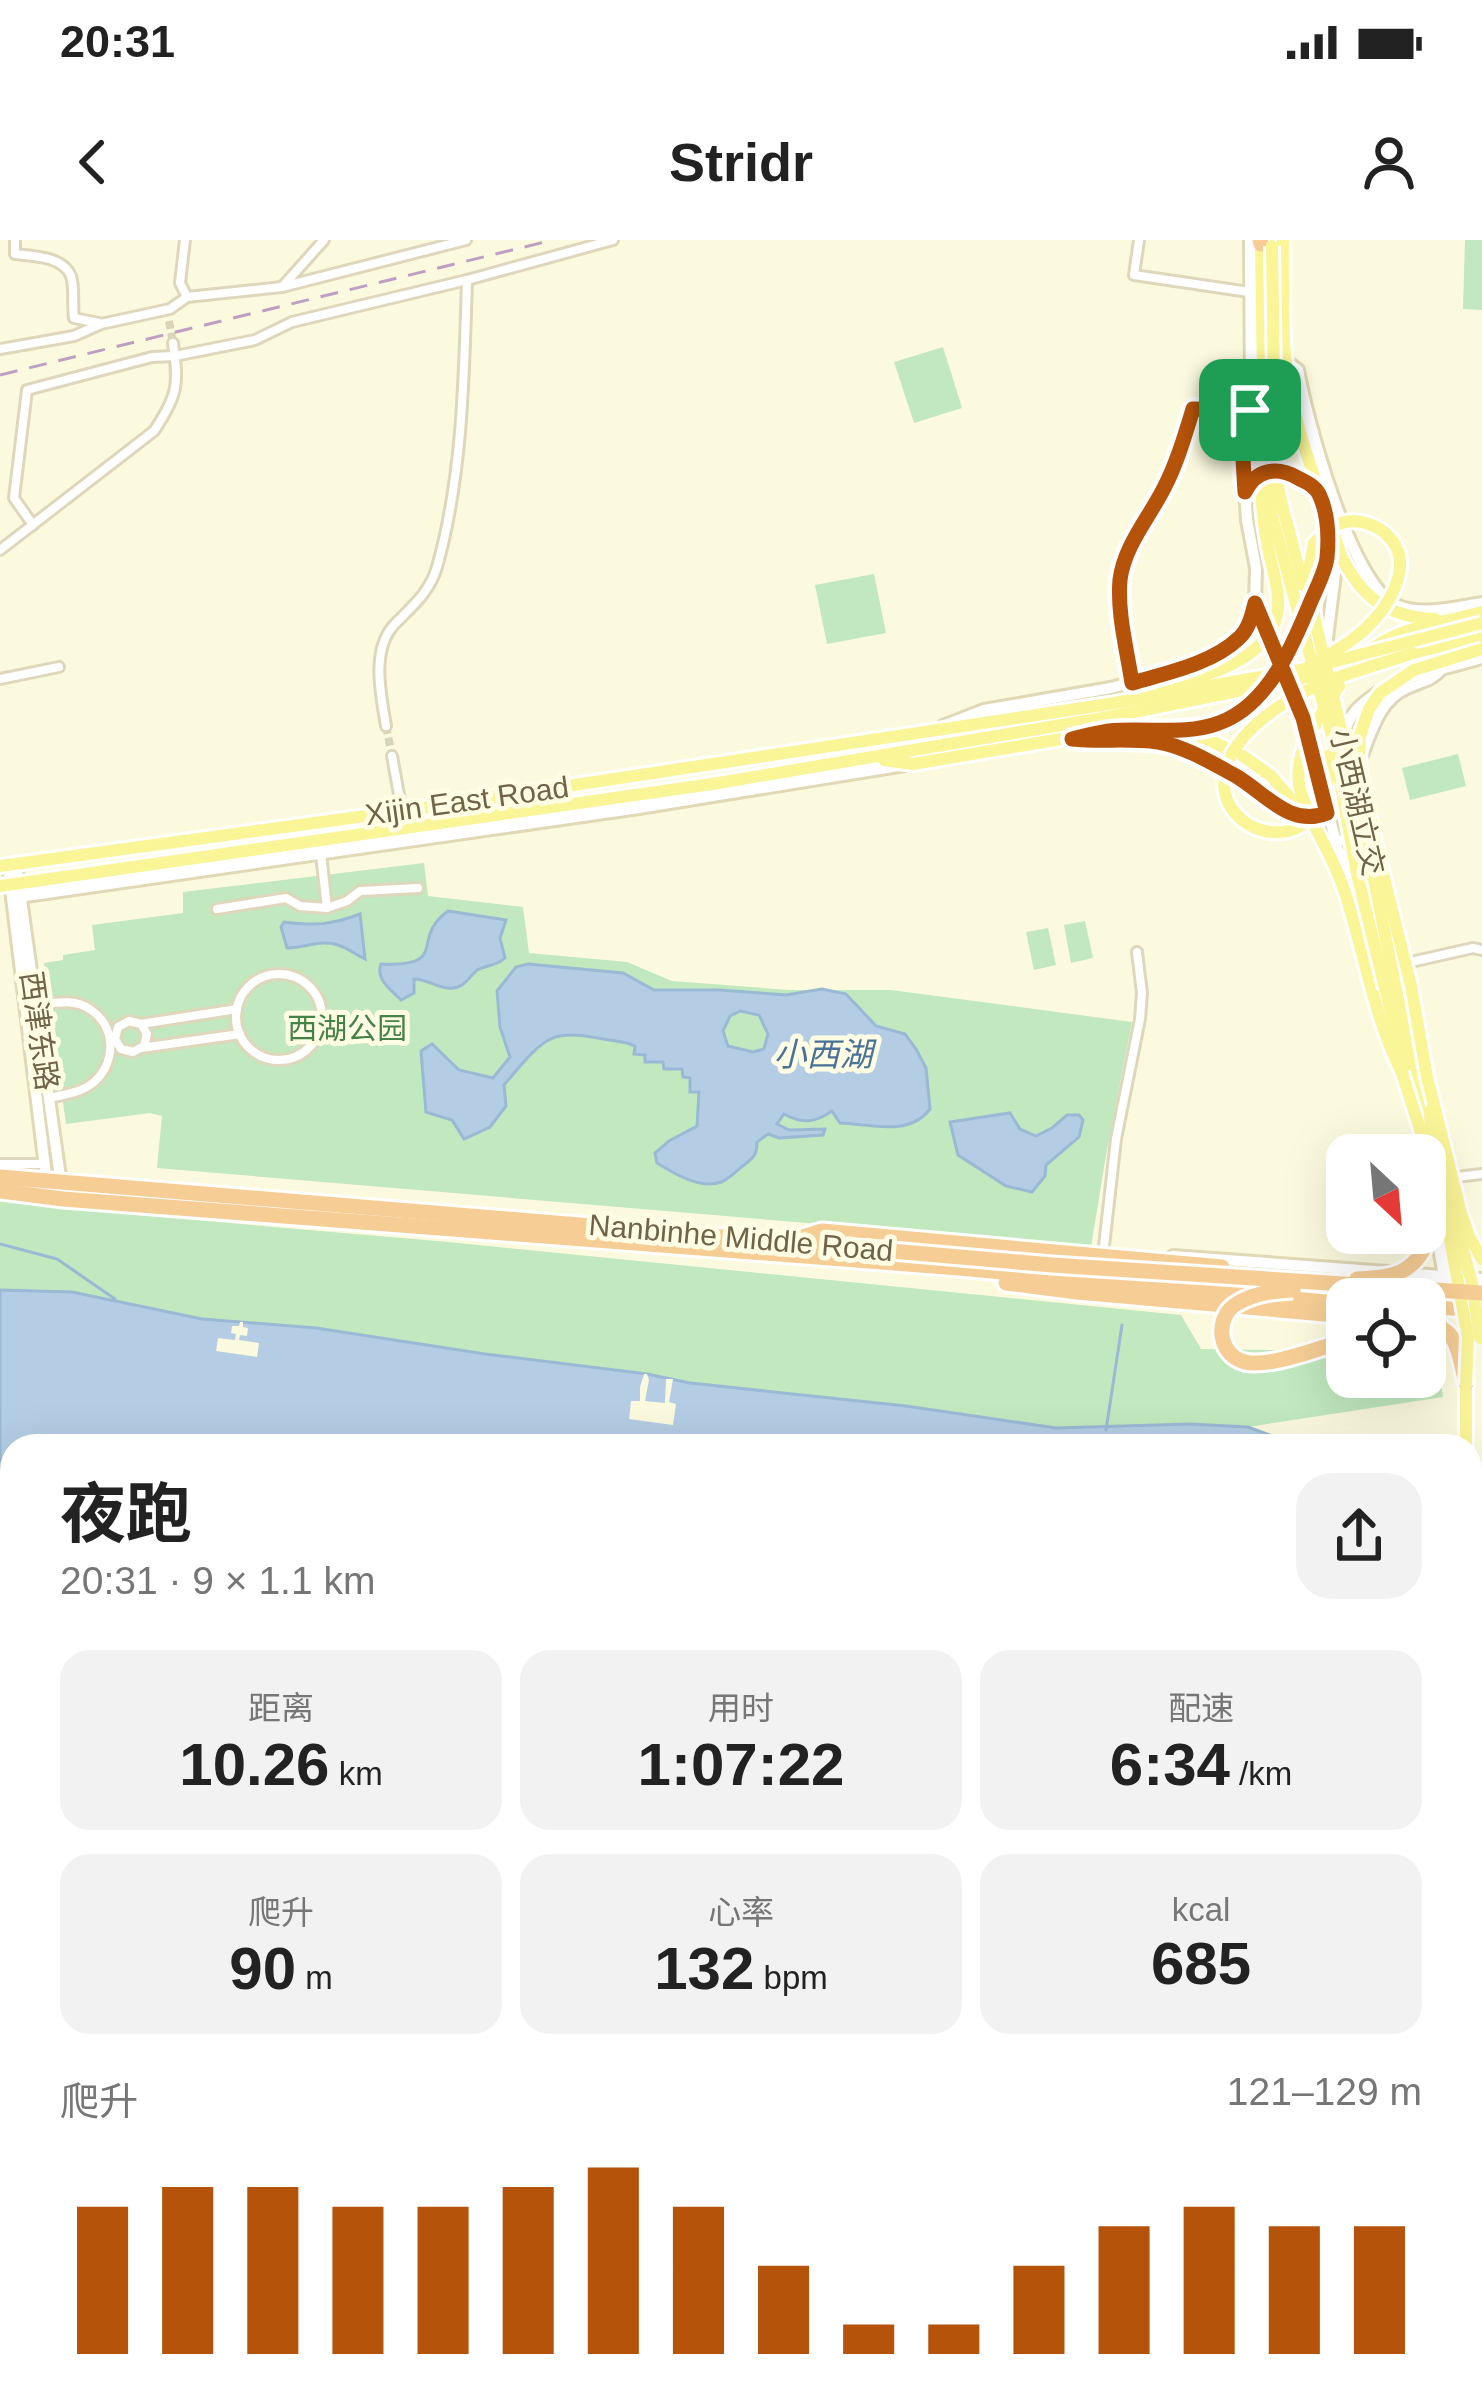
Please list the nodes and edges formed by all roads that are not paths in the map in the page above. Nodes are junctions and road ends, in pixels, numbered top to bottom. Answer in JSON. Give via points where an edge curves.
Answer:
{"nodes":[{"id":1,"x":15,"y":240,"type":"edge"},
{"id":2,"x":184,"y":240,"type":"edge"},
{"id":3,"x":324,"y":240,"type":"edge"},
{"id":4,"x":466,"y":240,"type":"edge"},
{"id":5,"x":613,"y":240,"type":"edge"},
{"id":6,"x":1139,"y":240,"type":"edge"},
{"id":7,"x":1266,"y":242,"type":"edge"},
{"id":8,"x":467,"y":280,"type":"junction"},
{"id":9,"x":282,"y":287,"type":"junction"},
{"id":10,"x":1249,"y":292,"type":"junction"},
{"id":11,"x":187,"y":297,"type":"junction"},
{"id":12,"x":170,"y":310,"type":"junction"},
{"id":13,"x":169,"y":321,"type":"tunnel mouth"},
{"id":14,"x":100,"y":324,"type":"junction"},
{"id":15,"x":173,"y":343,"type":"tunnel mouth"},
{"id":16,"x":0,"y":349,"type":"edge"},
{"id":17,"x":175,"y":356,"type":"junction"},
{"id":18,"x":1286,"y":362,"type":"junction"},
{"id":19,"x":1250,"y":410,"type":"junction"},
{"id":20,"x":1264,"y":445,"type":"junction"},
{"id":21,"x":1316,"y":488,"type":"junction"},
{"id":22,"x":1245,"y":492,"type":"junction"},
{"id":23,"x":1326,"y":511,"type":"junction"},
{"id":24,"x":1341,"y":517,"type":"junction"},
{"id":25,"x":33,"y":525,"type":"junction"},
{"id":26,"x":0,"y":550,"type":"edge"},
{"id":27,"x":1255,"y":603,"type":"junction"},
{"id":28,"x":1482,"y":606,"type":"edge"},
{"id":29,"x":1454,"y":620,"type":"junction"},
{"id":30,"x":1315,"y":621,"type":"junction"},
{"id":31,"x":1482,"y":623,"type":"edge"},
{"id":32,"x":1482,"y":636,"type":"edge"},
{"id":33,"x":1413,"y":653,"type":"junction"},
{"id":34,"x":1482,"y":653,"type":"edge"},
{"id":35,"x":59,"y":667,"type":"dead end"},
{"id":36,"x":1444,"y":668,"type":"junction"},
{"id":37,"x":1305,"y":669,"type":"junction"},
{"id":38,"x":0,"y":679,"type":"edge"},
{"id":39,"x":1132,"y":683,"type":"junction"},
{"id":40,"x":1109,"y":711,"type":"junction"},
{"id":41,"x":1026,"y":717,"type":"junction"},
{"id":42,"x":386,"y":725,"type":"tunnel mouth"},
{"id":43,"x":1158,"y":729,"type":"junction"},
{"id":44,"x":933,"y":730,"type":"junction"},
{"id":45,"x":1072,"y":739,"type":"junction"},
{"id":46,"x":1336,"y":742,"type":"junction"},
{"id":47,"x":392,"y":756,"type":"tunnel mouth"},
{"id":48,"x":871,"y":758,"type":"junction"},
{"id":49,"x":913,"y":764,"type":"junction"},
{"id":50,"x":1349,"y":789,"type":"junction"},
{"id":51,"x":402,"y":811,"type":"junction"},
{"id":52,"x":1327,"y":813,"type":"junction"},
{"id":53,"x":1297,"y":817,"type":"junction"},
{"id":54,"x":1316,"y":829,"type":"junction"},
{"id":55,"x":1360,"y":835,"type":"junction"},
{"id":56,"x":1336,"y":842,"type":"junction"},
{"id":57,"x":320,"y":854,"type":"junction"},
{"id":58,"x":8,"y":865,"type":"edge"},
{"id":59,"x":418,"y":888,"type":"dead end"},
{"id":60,"x":12,"y":890,"type":"edge"},
{"id":61,"x":327,"y":908,"type":"junction"},
{"id":62,"x":217,"y":909,"type":"dead end"},
{"id":63,"x":1482,"y":950,"type":"edge"},
{"id":64,"x":1137,"y":952,"type":"dead end"},
{"id":65,"x":1394,"y":965,"type":"junction"},
{"id":66,"x":35,"y":1005,"type":"junction"},
{"id":67,"x":237,"y":1009,"type":"junction"},
{"id":68,"x":140,"y":1024,"type":"junction"},
{"id":69,"x":240,"y":1034,"type":"junction"},
{"id":70,"x":113,"y":1040,"type":"junction"},
{"id":71,"x":141,"y":1048,"type":"junction"},
{"id":72,"x":1427,"y":1077,"type":"junction"},
{"id":73,"x":49,"y":1098,"type":"junction"},
{"id":74,"x":1422,"y":1134,"type":"edge"},
{"id":75,"x":1422,"y":1134,"type":"edge"},
{"id":76,"x":1423,"y":1134,"type":"edge"},
{"id":77,"x":1424,"y":1134,"type":"edge"},
{"id":78,"x":1426,"y":1134,"type":"edge"},
{"id":79,"x":0,"y":1164,"type":"edge"},
{"id":80,"x":1446,"y":1173,"type":"edge"},
{"id":81,"x":1482,"y":1174,"type":"edge"},
{"id":82,"x":0,"y":1177,"type":"edge"},
{"id":83,"x":1450,"y":1179,"type":"junction"},
{"id":84,"x":53,"y":1184,"type":"junction"},
{"id":85,"x":0,"y":1191,"type":"edge"},
{"id":86,"x":1446,"y":1204,"type":"edge"},
{"id":87,"x":1446,"y":1220,"type":"edge"},
{"id":88,"x":788,"y":1242,"type":"junction"},
{"id":89,"x":1420,"y":1254,"type":"edge"},
{"id":90,"x":1440,"y":1254,"type":"edge"},
{"id":91,"x":1103,"y":1255,"type":"junction"},
{"id":92,"x":1482,"y":1259,"type":"edge"},
{"id":93,"x":959,"y":1268,"type":"junction"},
{"id":94,"x":1444,"y":1276,"type":"junction"},
{"id":95,"x":1326,"y":1284,"type":"edge"},
{"id":96,"x":1479,"y":1284,"type":"edge"},
{"id":97,"x":1446,"y":1286,"type":"edge"},
{"id":98,"x":1326,"y":1290,"type":"edge"},
{"id":99,"x":1326,"y":1302,"type":"edge"},
{"id":100,"x":1446,"y":1308,"type":"edge"},
{"id":101,"x":1482,"y":1309,"type":"edge"},
{"id":102,"x":1326,"y":1314,"type":"edge"},
{"id":103,"x":1446,"y":1330,"type":"edge"},
{"id":104,"x":1481,"y":1344,"type":"edge"},
{"id":105,"x":1326,"y":1346,"type":"edge"},
{"id":106,"x":1466,"y":1385,"type":"junction"},
{"id":107,"x":1466,"y":1434,"type":"edge"}],
"edges":[{"from":1,"to":14,"type":"street","via":[[14,254],[68,270],[74,318]]},
{"from":2,"to":11,"type":"street","via":[[180,283]]},
{"from":3,"to":9,"type":"street"},
{"from":4,"to":9,"type":"street"},
{"from":5,"to":8,"type":"street"},
{"from":6,"to":10,"type":"street","via":[[1134,275]]},
{"from":7,"to":10,"type":"street"},
{"from":7,"to":18,"type":"main road"},
{"from":7,"to":20,"type":"main road"},
{"from":7,"to":30,"type":"main road","bridge":true,"via":[[1279,494]]},
{"from":8,"to":17,"type":"street"},
{"from":8,"to":42,"type":"street","via":[[453,494],[436,572],[388,632],[379,682]]},
{"from":9,"to":11,"type":"street"},
{"from":10,"to":19,"type":"street"},
{"from":11,"to":12,"type":"street"},
{"from":12,"to":13,"type":"street"},
{"from":12,"to":14,"type":"street"},
{"from":14,"to":16,"type":"street"},
{"from":15,"to":17,"type":"street"},
{"from":17,"to":25,"type":"street","via":[[177,385],[154,431]]},
{"from":17,"to":25,"type":"street","via":[[27,390],[14,498]]},
{"from":18,"to":21,"type":"main road"},
{"from":18,"to":24,"type":"street","via":[[1298,370]]},
{"from":19,"to":22,"type":"street"},
{"from":19,"to":39,"type":"street","via":[[1193,409],[1176,463],[1132,544],[1120,599]]},
{"from":20,"to":41,"type":"main road","bridge":true,"via":[[1261,503],[1279,597],[1274,626],[1256,650],[1206,674]]},
{"from":20,"to":46,"type":"main road","name":"小西湖立交","bridge":true,"via":[[1272,517]]},
{"from":21,"to":22,"type":"street","via":[[1284,471],[1261,473]]},
{"from":21,"to":23,"type":"main road"},
{"from":22,"to":27,"type":"street"},
{"from":23,"to":29,"type":"main road","bridge":true,"via":[[1341,556],[1377,603]]},
{"from":23,"to":43,"type":"main road","bridge":true,"via":[[1323,573],[1270,680],[1249,706],[1218,724]]},
{"from":24,"to":28,"type":"street","via":[[1378,590],[1395,605]]},
{"from":24,"to":46,"type":"street","via":[[1327,638]]},
{"from":25,"to":26,"type":"street"},
{"from":27,"to":39,"type":"street","name":"Xijin East Road","via":[[1240,637],[1216,654]]},
{"from":27,"to":52,"type":"street","via":[[1303,718]]},
{"from":28,"to":29,"type":"main road"},
{"from":29,"to":54,"type":"main road","bridge":true,"via":[[1408,628],[1349,670],[1299,758],[1301,794]]},
{"from":30,"to":37,"type":"main road","bridge":true,"via":[[1308,576],[1314,543],[1336,525],[1359,521],[1384,532],[1400,556],[1389,601],[1368,628]]},
{"from":30,"to":77,"type":"main road","name":"小西湖立交","bridge":true},
{"from":31,"to":37,"type":"main road","bridge":true},
{"from":32,"to":33,"type":"main road"},
{"from":33,"to":40,"type":"main road","bridge":true},
{"from":33,"to":46,"type":"main road","bridge":true,"via":[[1279,707],[1225,768],[1229,807],[1263,831],[1303,824],[1323,798]]},
{"from":34,"to":36,"type":"street"},
{"from":34,"to":72,"type":"main road","bridge":true,"via":[[1396,680],[1369,709],[1360,736],[1359,766]]},
{"from":35,"to":38,"type":"street"},
{"from":36,"to":46,"type":"street","via":[[1402,680],[1359,706]]},
{"from":36,"to":50,"type":"street","via":[[1383,709]]},
{"from":37,"to":40,"type":"main road","bridge":true},
{"from":39,"to":44,"type":"street","name":"Xijin East Road","via":[[983,710]]},
{"from":40,"to":41,"type":"main road"},
{"from":40,"to":48,"type":"main road","name":"Xijin East Road"},
{"from":41,"to":44,"type":"main road","name":"Xijin East Road"},
{"from":43,"to":45,"type":"main road"},
{"from":43,"to":54,"type":"main road","bridge":true,"via":[[1243,756]]},
{"from":44,"to":51,"type":"main road","name":"Xijin East Road"},
{"from":45,"to":49,"type":"main road"},
{"from":45,"to":53,"type":"street","via":[[1163,742]]},
{"from":46,"to":50,"type":"street"},
{"from":46,"to":76,"type":"main road","name":"小西湖立交","bridge":true,"via":[[1357,874]]},
{"from":47,"to":51,"type":"street"},
{"from":48,"to":49,"type":"main road"},
{"from":48,"to":60,"type":"main road","name":"Xijin East Road"},
{"from":49,"to":57,"type":"street","name":"Xijin East Road"},
{"from":50,"to":52,"type":"street"},
{"from":50,"to":55,"type":"street"},
{"from":51,"to":58,"type":"main road","name":"Xijin East Road"},
{"from":52,"to":53,"type":"street"},
{"from":52,"to":56,"type":"street"},
{"from":53,"to":56,"type":"street"},
{"from":54,"to":74,"type":"main road","bridge":true,"via":[[1347,896]]},
{"from":55,"to":56,"type":"street"},
{"from":55,"to":65,"type":"street"},
{"from":56,"to":75,"type":"street"},
{"from":57,"to":60,"type":"street","name":"Xijin East Road"},
{"from":57,"to":61,"type":"street"},
{"from":58,"to":60,"type":"street","name":"西津东路"},
{"from":59,"to":61,"type":"street","via":[[360,891]]},
{"from":60,"to":66,"type":"street","name":"西津东路"},
{"from":60,"to":84,"type":"street","name":"西津东路"},
{"from":61,"to":62,"type":"street","via":[[286,898]]},
{"from":63,"to":65,"type":"street"},
{"from":64,"to":91,"type":"street","via":[[1141,1016]]},
{"from":65,"to":83,"type":"street"},
{"from":66,"to":70,"type":"street","via":[[92,1010]]},
{"from":66,"to":73,"type":"street","name":"西津东路"},
{"from":67,"to":68,"type":"street"},
{"from":67,"to":69,"type":"street"},
{"from":67,"to":69,"type":"street","via":[[245,991],[274,974],[305,982],[322,1011],[314,1043],[285,1059],[253,1051]]},
{"from":68,"to":70,"type":"street","via":[[123,1023]]},
{"from":68,"to":71,"type":"street","via":[[147,1034]]},
{"from":69,"to":71,"type":"street"},
{"from":70,"to":71,"type":"street","via":[[127,1052]]},
{"from":70,"to":73,"type":"street","via":[[102,1075],[89,1087]]},
{"from":72,"to":78,"type":"main road","bridge":true},
{"from":72,"to":83,"type":"main road","bridge":true},
{"from":73,"to":84,"type":"street","name":"西津东路"},
{"from":79,"to":84,"type":"street"},
{"from":80,"to":83,"type":"main road","bridge":true},
{"from":81,"to":83,"type":"street"},
{"from":82,"to":84,"type":"highway","name":"Nanbinhe Middle Road"},
{"from":83,"to":92,"type":"main road","bridge":true},
{"from":83,"to":96,"type":"street"},
{"from":84,"to":85,"type":"highway","name":"Nanbinhe Middle Road"},
{"from":84,"to":88,"type":"highway","name":"Nanbinhe Middle Road"},
{"from":84,"to":93,"type":"highway","name":"Nanbinhe Middle Road"},
{"from":86,"to":104,"type":"main road","bridge":true,"via":[[1472,1283]]},
{"from":87,"to":106,"type":"main road","bridge":true,"via":[[1468,1337]]},
{"from":88,"to":91,"type":"highway","via":[[822,1231]]},
{"from":88,"to":95,"type":"highway","name":"Nanbinhe Middle Road","bridge":true},
{"from":89,"to":91,"type":"highway","bridge":true,"via":[[1406,1269],[1359,1279]]},
{"from":90,"to":94,"type":"street"},
{"from":91,"to":94,"type":"street"},
{"from":93,"to":99,"type":"highway","name":"Nanbinhe Middle Road"},
{"from":93,"to":102,"type":"highway","via":[[975,1279],[1077,1292]]},
{"from":94,"to":96,"type":"street"},
{"from":96,"to":97,"type":"highway","name":"Nanbinhe Middle Road","bridge":true},
{"from":98,"to":105,"type":"highway","bridge":true,"via":[[1271,1291],[1236,1303],[1222,1324],[1226,1348],[1246,1362]]},
{"from":100,"to":101,"type":"highway"},
{"from":103,"to":106,"type":"highway"},
{"from":106,"to":107,"type":"main road"}]}
